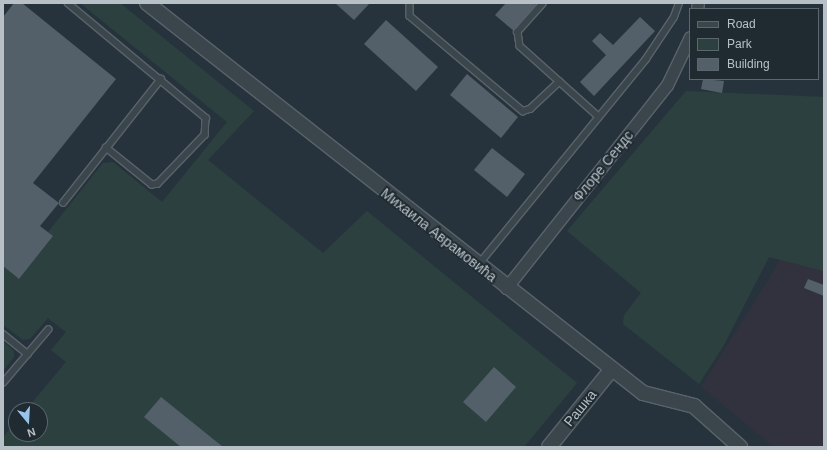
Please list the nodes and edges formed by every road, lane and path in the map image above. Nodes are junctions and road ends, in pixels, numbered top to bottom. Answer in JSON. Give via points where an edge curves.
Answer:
{"nodes":[{"id":1,"x":68,"y":3,"type":"edge"},
{"id":2,"x":147,"y":3,"type":"edge"},
{"id":3,"x":410,"y":3,"type":"edge"},
{"id":4,"x":679,"y":3,"type":"edge"},
{"id":5,"x":542,"y":4,"type":"dead end"},
{"id":6,"x":689,"y":39,"type":"edge"},
{"id":7,"x":161,"y":79,"type":"junction"},
{"id":8,"x":559,"y":82,"type":"junction"},
{"id":9,"x":599,"y":118,"type":"junction"},
{"id":10,"x":106,"y":148,"type":"junction"},
{"id":11,"x":63,"y":203,"type":"dead end"},
{"id":12,"x":478,"y":265,"type":"junction"},
{"id":13,"x":506,"y":288,"type":"junction"},
{"id":14,"x":48,"y":330,"type":"dead end"},
{"id":15,"x":3,"y":334,"type":"edge"},
{"id":16,"x":28,"y":354,"type":"junction"},
{"id":17,"x":612,"y":369,"type":"junction"},
{"id":18,"x":3,"y":383,"type":"edge"},
{"id":19,"x":549,"y":447,"type":"edge"},
{"id":20,"x":740,"y":447,"type":"edge"}],
"edges":[{"from":1,"to":7,"type":"lane"},
{"from":2,"to":12,"type":"street","name":"Михаила Аврамовића"},
{"from":3,"to":8,"type":"lane","via":[[410,16],[524,111],[530,109]]},
{"from":4,"to":9,"type":"lane","via":[[674,17],[646,60]]},
{"from":5,"to":8,"type":"lane","via":[[516,38],[520,46]]},
{"from":6,"to":13,"type":"street","name":"Флоре Сендс","via":[[667,84]]},
{"from":7,"to":10,"type":"lane"},
{"from":7,"to":10,"type":"lane","via":[[206,118],[205,134],[158,184],[152,185]]},
{"from":8,"to":9,"type":"lane"},
{"from":9,"to":12,"type":"lane"},
{"from":10,"to":11,"type":"lane"},
{"from":12,"to":13,"type":"street","name":"Михаила Аврамовића"},
{"from":13,"to":17,"type":"street","name":"Михаила Аврамовића"},
{"from":14,"to":16,"type":"lane"},
{"from":15,"to":16,"type":"lane"},
{"from":16,"to":18,"type":"lane"},
{"from":17,"to":19,"type":"street","name":"Рашка"},
{"from":17,"to":20,"type":"street","name":"Михаила Аврамовића","via":[[648,396],[686,402],[701,409]]}]}
